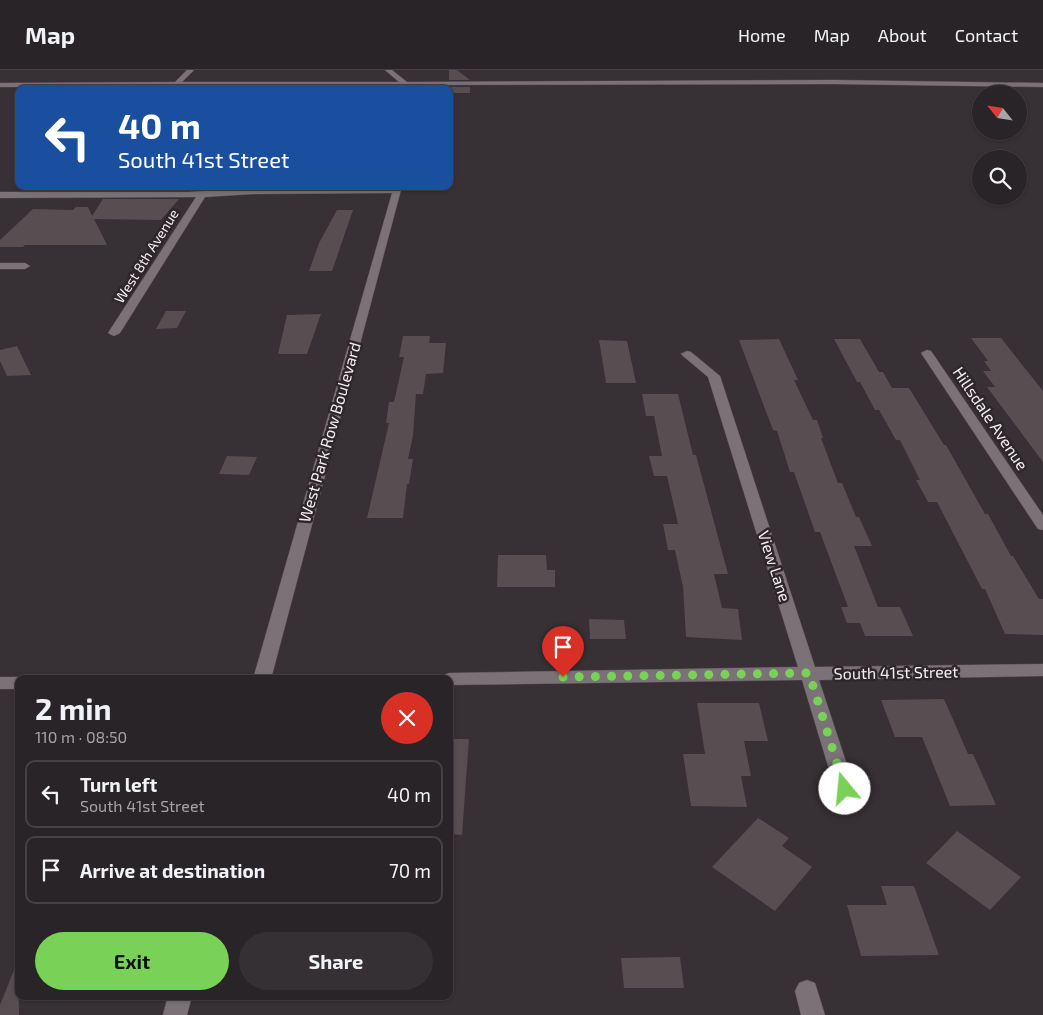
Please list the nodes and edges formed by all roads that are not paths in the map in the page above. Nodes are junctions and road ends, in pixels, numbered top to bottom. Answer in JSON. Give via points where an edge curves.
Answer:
{"nodes":[{"id":1,"x":191,"y":70,"type":"edge"},
{"id":2,"x":388,"y":70,"type":"edge"},
{"id":3,"x":334,"y":77,"type":"dead end"},
{"id":4,"x":176,"y":84,"type":"junction"},
{"id":5,"x":330,"y":84,"type":"junction"},
{"id":6,"x":1043,"y":84,"type":"edge"},
{"id":7,"x":0,"y":85,"type":"edge"},
{"id":8,"x":357,"y":85,"type":"edge"},
{"id":9,"x":407,"y":85,"type":"edge"},
{"id":10,"x":453,"y":86,"type":"edge"},
{"id":11,"x":301,"y":190,"type":"edge"},
{"id":12,"x":396,"y":190,"type":"edge"},
{"id":13,"x":202,"y":194,"type":"junction"},
{"id":14,"x":0,"y":195,"type":"edge"},
{"id":15,"x":0,"y":266,"type":"edge"},
{"id":16,"x":25,"y":266,"type":"dead end"},
{"id":17,"x":114,"y":332,"type":"dead end"},
{"id":18,"x":927,"y":353,"type":"dead end"},
{"id":19,"x":687,"y":354,"type":"dead end"},
{"id":20,"x":1043,"y":526,"type":"edge"},
{"id":21,"x":1043,"y":670,"type":"edge"},
{"id":22,"x":809,"y":673,"type":"junction"},
{"id":23,"x":263,"y":675,"type":"edge"},
{"id":24,"x":453,"y":679,"type":"edge"},
{"id":25,"x":0,"y":683,"type":"edge"},
{"id":26,"x":15,"y":683,"type":"edge"},
{"id":27,"x":845,"y":789,"type":"dead end"},
{"id":28,"x":807,"y":991,"type":"dead end"},
{"id":29,"x":179,"y":1000,"type":"edge"},
{"id":30,"x":175,"y":1015,"type":"edge"},
{"id":31,"x":813,"y":1015,"type":"edge"}],
"edges":[{"from":1,"to":4,"type":"street"},
{"from":2,"to":9,"type":"street"},
{"from":3,"to":5,"type":"street"},
{"from":4,"to":5,"type":"street"},
{"from":4,"to":7,"type":"street"},
{"from":5,"to":8,"type":"street"},
{"from":6,"to":10,"type":"street","via":[[824,82]]},
{"from":11,"to":13,"type":"street"},
{"from":12,"to":23,"type":"street","name":"West Park Row Boulevard"},
{"from":13,"to":14,"type":"street"},
{"from":13,"to":17,"type":"street","name":"West 8th Avenue"},
{"from":15,"to":16,"type":"street"},
{"from":18,"to":20,"type":"street","name":"Hillsdale Avenue"},
{"from":19,"to":22,"type":"street","name":"View Lane","via":[[714,376]]},
{"from":21,"to":22,"type":"street","name":"South 41st Street"},
{"from":22,"to":24,"type":"street","name":"South 41st Street"},
{"from":22,"to":27,"type":"street","name":"View Lane"},
{"from":25,"to":26,"type":"street"},
{"from":28,"to":31,"type":"street"},
{"from":29,"to":30,"type":"street"}]}
